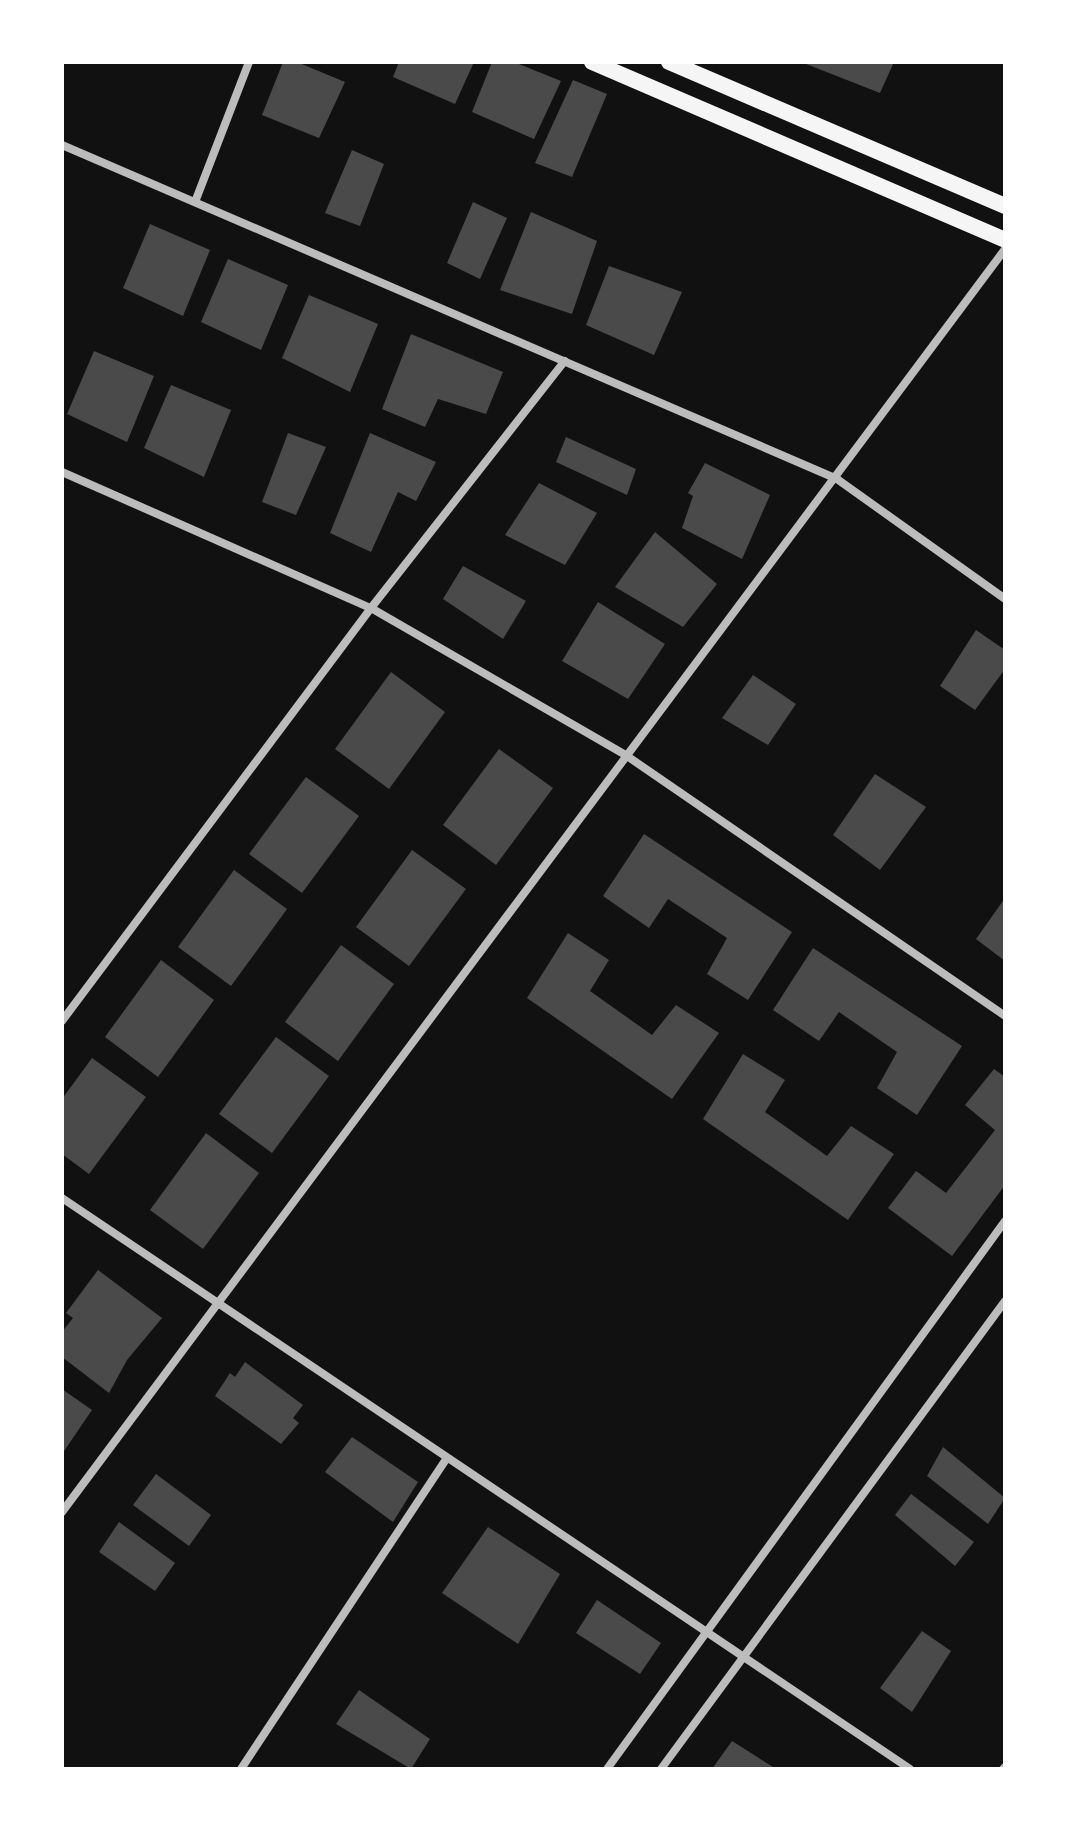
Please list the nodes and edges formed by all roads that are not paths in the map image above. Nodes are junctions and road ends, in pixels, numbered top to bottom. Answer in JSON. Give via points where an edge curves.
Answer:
{"nodes":[{"id":1,"x":249,"y":62,"type":"edge"},
{"id":2,"x":592,"y":62,"type":"edge"},
{"id":3,"x":669,"y":62,"type":"edge"},
{"id":4,"x":62,"y":145,"type":"edge"},
{"id":5,"x":195,"y":202,"type":"junction"},
{"id":6,"x":1005,"y":206,"type":"edge"},
{"id":7,"x":1005,"y":240,"type":"edge"},
{"id":8,"x":1005,"y":249,"type":"edge"},
{"id":9,"x":565,"y":361,"type":"junction"},
{"id":10,"x":62,"y":472,"type":"edge"},
{"id":11,"x":837,"y":479,"type":"junction"},
{"id":12,"x":1005,"y":599,"type":"edge"},
{"id":13,"x":371,"y":608,"type":"junction"},
{"id":14,"x":627,"y":756,"type":"junction"},
{"id":15,"x":1005,"y":1016,"type":"edge"},
{"id":16,"x":62,"y":1021,"type":"edge"},
{"id":17,"x":62,"y":1198,"type":"edge"},
{"id":18,"x":1005,"y":1221,"type":"edge"},
{"id":19,"x":1005,"y":1301,"type":"edge"},
{"id":20,"x":218,"y":1305,"type":"junction"},
{"id":21,"x":447,"y":1458,"type":"junction"},
{"id":22,"x":62,"y":1512,"type":"edge"},
{"id":23,"x":705,"y":1633,"type":"junction"},
{"id":24,"x":742,"y":1658,"type":"junction"},
{"id":25,"x":241,"y":1769,"type":"edge"},
{"id":26,"x":607,"y":1769,"type":"edge"},
{"id":27,"x":661,"y":1769,"type":"edge"},
{"id":28,"x":910,"y":1769,"type":"edge"}],
"edges":[{"from":1,"to":5,"type":"street"},
{"from":2,"to":7,"type":"main road"},
{"from":3,"to":6,"type":"main road"},
{"from":4,"to":5,"type":"street"},
{"from":5,"to":9,"type":"street"},
{"from":8,"to":11,"type":"street"},
{"from":9,"to":11,"type":"street"},
{"from":9,"to":13,"type":"street"},
{"from":10,"to":13,"type":"street"},
{"from":11,"to":12,"type":"street"},
{"from":11,"to":14,"type":"street"},
{"from":13,"to":14,"type":"street"},
{"from":13,"to":16,"type":"street"},
{"from":14,"to":15,"type":"street"},
{"from":14,"to":20,"type":"street"},
{"from":17,"to":20,"type":"street"},
{"from":18,"to":23,"type":"street"},
{"from":19,"to":24,"type":"street"},
{"from":20,"to":21,"type":"street"},
{"from":20,"to":22,"type":"street"},
{"from":21,"to":23,"type":"street"},
{"from":21,"to":25,"type":"street"},
{"from":23,"to":24,"type":"street"},
{"from":23,"to":26,"type":"street"},
{"from":24,"to":27,"type":"street"},
{"from":24,"to":28,"type":"street"}]}
